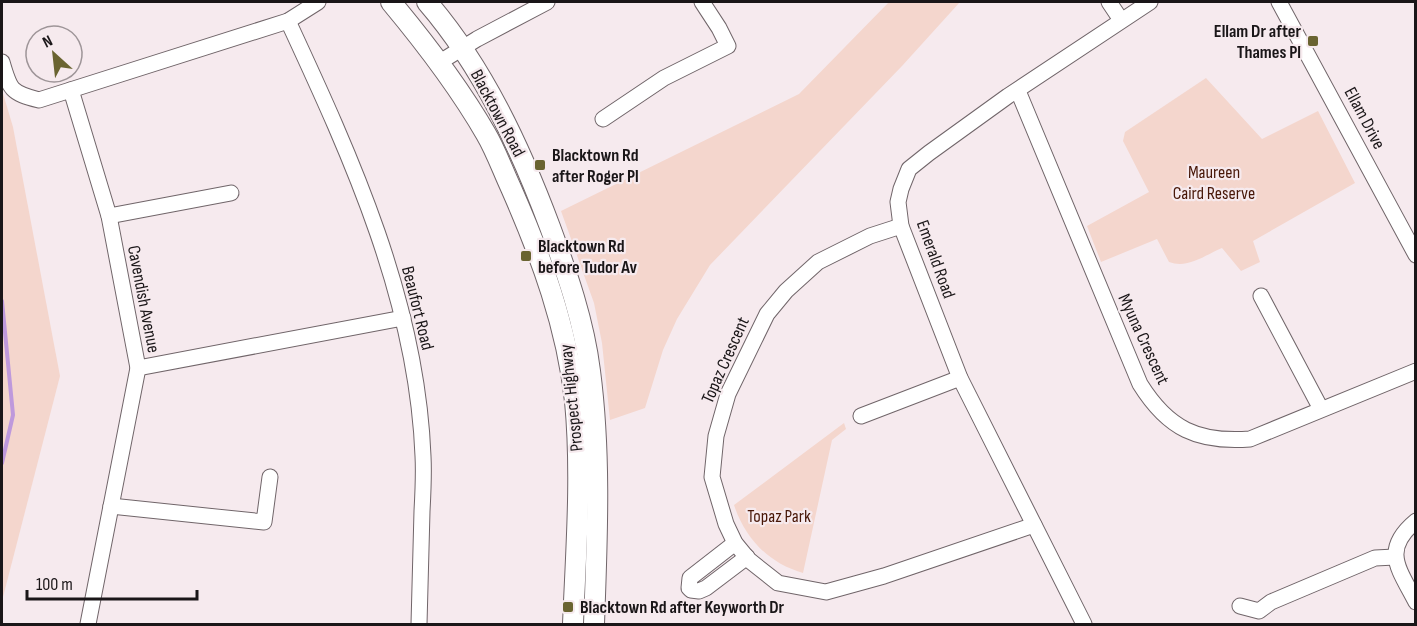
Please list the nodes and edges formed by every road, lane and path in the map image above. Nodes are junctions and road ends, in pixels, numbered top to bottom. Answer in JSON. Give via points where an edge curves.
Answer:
{"nodes":[{"id":1,"x":318,"y":2,"type":"edge"},
{"id":2,"x":391,"y":2,"type":"edge"},
{"id":3,"x":427,"y":2,"type":"edge"},
{"id":4,"x":547,"y":2,"type":"edge"},
{"id":5,"x":702,"y":2,"type":"edge"},
{"id":6,"x":1109,"y":2,"type":"edge"},
{"id":7,"x":1150,"y":2,"type":"edge"},
{"id":8,"x":1279,"y":2,"type":"edge"},
{"id":9,"x":1121,"y":20,"type":"junction"},
{"id":10,"x":288,"y":21,"type":"junction"},
{"id":11,"x":463,"y":48,"type":"junction"},
{"id":12,"x":440,"y":62,"type":"junction"},
{"id":13,"x":2,"y":63,"type":"edge"},
{"id":14,"x":71,"y":90,"type":"junction"},
{"id":15,"x":1017,"y":91,"type":"junction"},
{"id":16,"x":603,"y":119,"type":"dead end"},
{"id":17,"x":231,"y":193,"type":"dead end"},
{"id":18,"x":109,"y":216,"type":"junction"},
{"id":19,"x":902,"y":226,"type":"junction"},
{"id":20,"x":1416,"y":255,"type":"edge"},
{"id":21,"x":1261,"y":296,"type":"dead end"},
{"id":22,"x":403,"y":318,"type":"junction"},
{"id":23,"x":138,"y":368,"type":"junction"},
{"id":24,"x":1416,"y":371,"type":"edge"},
{"id":25,"x":960,"y":378,"type":"junction"},
{"id":26,"x":1321,"y":409,"type":"junction"},
{"id":27,"x":861,"y":416,"type":"dead end"},
{"id":28,"x":270,"y":477,"type":"dead end"},
{"id":29,"x":111,"y":506,"type":"junction"},
{"id":30,"x":1416,"y":521,"type":"edge"},
{"id":31,"x":1034,"y":525,"type":"junction"},
{"id":32,"x":735,"y":543,"type":"junction"},
{"id":33,"x":747,"y":557,"type":"junction"},
{"id":34,"x":1395,"y":557,"type":"junction"},
{"id":35,"x":1416,"y":602,"type":"edge"},
{"id":36,"x":1240,"y":606,"type":"dead end"},
{"id":37,"x":1258,"y":618,"type":"edge"},
{"id":38,"x":88,"y":624,"type":"edge"},
{"id":39,"x":419,"y":624,"type":"edge"},
{"id":40,"x":573,"y":624,"type":"edge"},
{"id":41,"x":594,"y":624,"type":"edge"},
{"id":42,"x":1084,"y":624,"type":"edge"}],
"edges":[{"from":1,"to":10,"type":"street"},
{"from":2,"to":12,"type":"main road","name":"Prospect Highway"},
{"from":3,"to":11,"type":"main road","name":"Blacktown Road"},
{"from":4,"to":11,"type":"street"},
{"from":5,"to":16,"type":"street","via":[[728,46],[664,78]]},
{"from":6,"to":9,"type":"street"},
{"from":7,"to":9,"type":"street","name":"Emerald Road"},
{"from":8,"to":20,"type":"street","name":"Ellam Drive"},
{"from":9,"to":15,"type":"street","name":"Emerald Road"},
{"from":10,"to":14,"type":"street"},
{"from":10,"to":22,"type":"street","name":"Beaufort Road","via":[[335,122],[377,229]]},
{"from":11,"to":12,"type":"street"},
{"from":11,"to":41,"type":"main road","name":"Blacktown Road","via":[[527,169],[561,256],[583,334],[590,370],[598,479]]},
{"from":12,"to":40,"type":"main road","name":"Prospect Highway","via":[[487,136],[535,243],[568,351],[578,468]]},
{"from":13,"to":14,"type":"street","via":[[9,86],[17,94],[39,100]]},
{"from":14,"to":18,"type":"street","name":"Cavendish Avenue"},
{"from":15,"to":19,"type":"street","name":"Emerald Road","via":[[909,169],[898,202]]},
{"from":15,"to":26,"type":"street","name":"Myuna Crescent","via":[[1129,361],[1159,411],[1182,429],[1223,440],[1250,439]]},
{"from":17,"to":18,"type":"street"},
{"from":18,"to":23,"type":"street","name":"Cavendish Avenue"},
{"from":19,"to":25,"type":"street","name":"Emerald Road"},
{"from":19,"to":32,"type":"street","name":"Topaz Crescent","via":[[870,236],[818,262],[767,314],[728,394],[716,435],[712,477]]},
{"from":21,"to":26,"type":"street"},
{"from":22,"to":23,"type":"street"},
{"from":22,"to":39,"type":"street","name":"Beaufort Road","via":[[417,393],[423,456]]},
{"from":23,"to":29,"type":"street","name":"Cavendish Avenue"},
{"from":24,"to":26,"type":"street","name":"Myuna Crescent"},
{"from":25,"to":27,"type":"street"},
{"from":25,"to":31,"type":"street","name":"Emerald Road"},
{"from":28,"to":29,"type":"street","via":[[264,522]]},
{"from":29,"to":38,"type":"street","name":"Cavendish Avenue"},
{"from":30,"to":34,"type":"street","via":[[1405,530]]},
{"from":31,"to":33,"type":"street","name":"Topaz Crescent","via":[[826,592],[778,583]]},
{"from":31,"to":42,"type":"street","name":"Emerald Road"},
{"from":32,"to":33,"type":"street","name":"Topaz Crescent"},
{"from":32,"to":33,"type":"street","via":[[690,578],[689,588],[706,588]]},
{"from":34,"to":35,"type":"street"},
{"from":34,"to":37,"type":"street","via":[[1375,558],[1271,602]]},
{"from":36,"to":37,"type":"street"}]}
